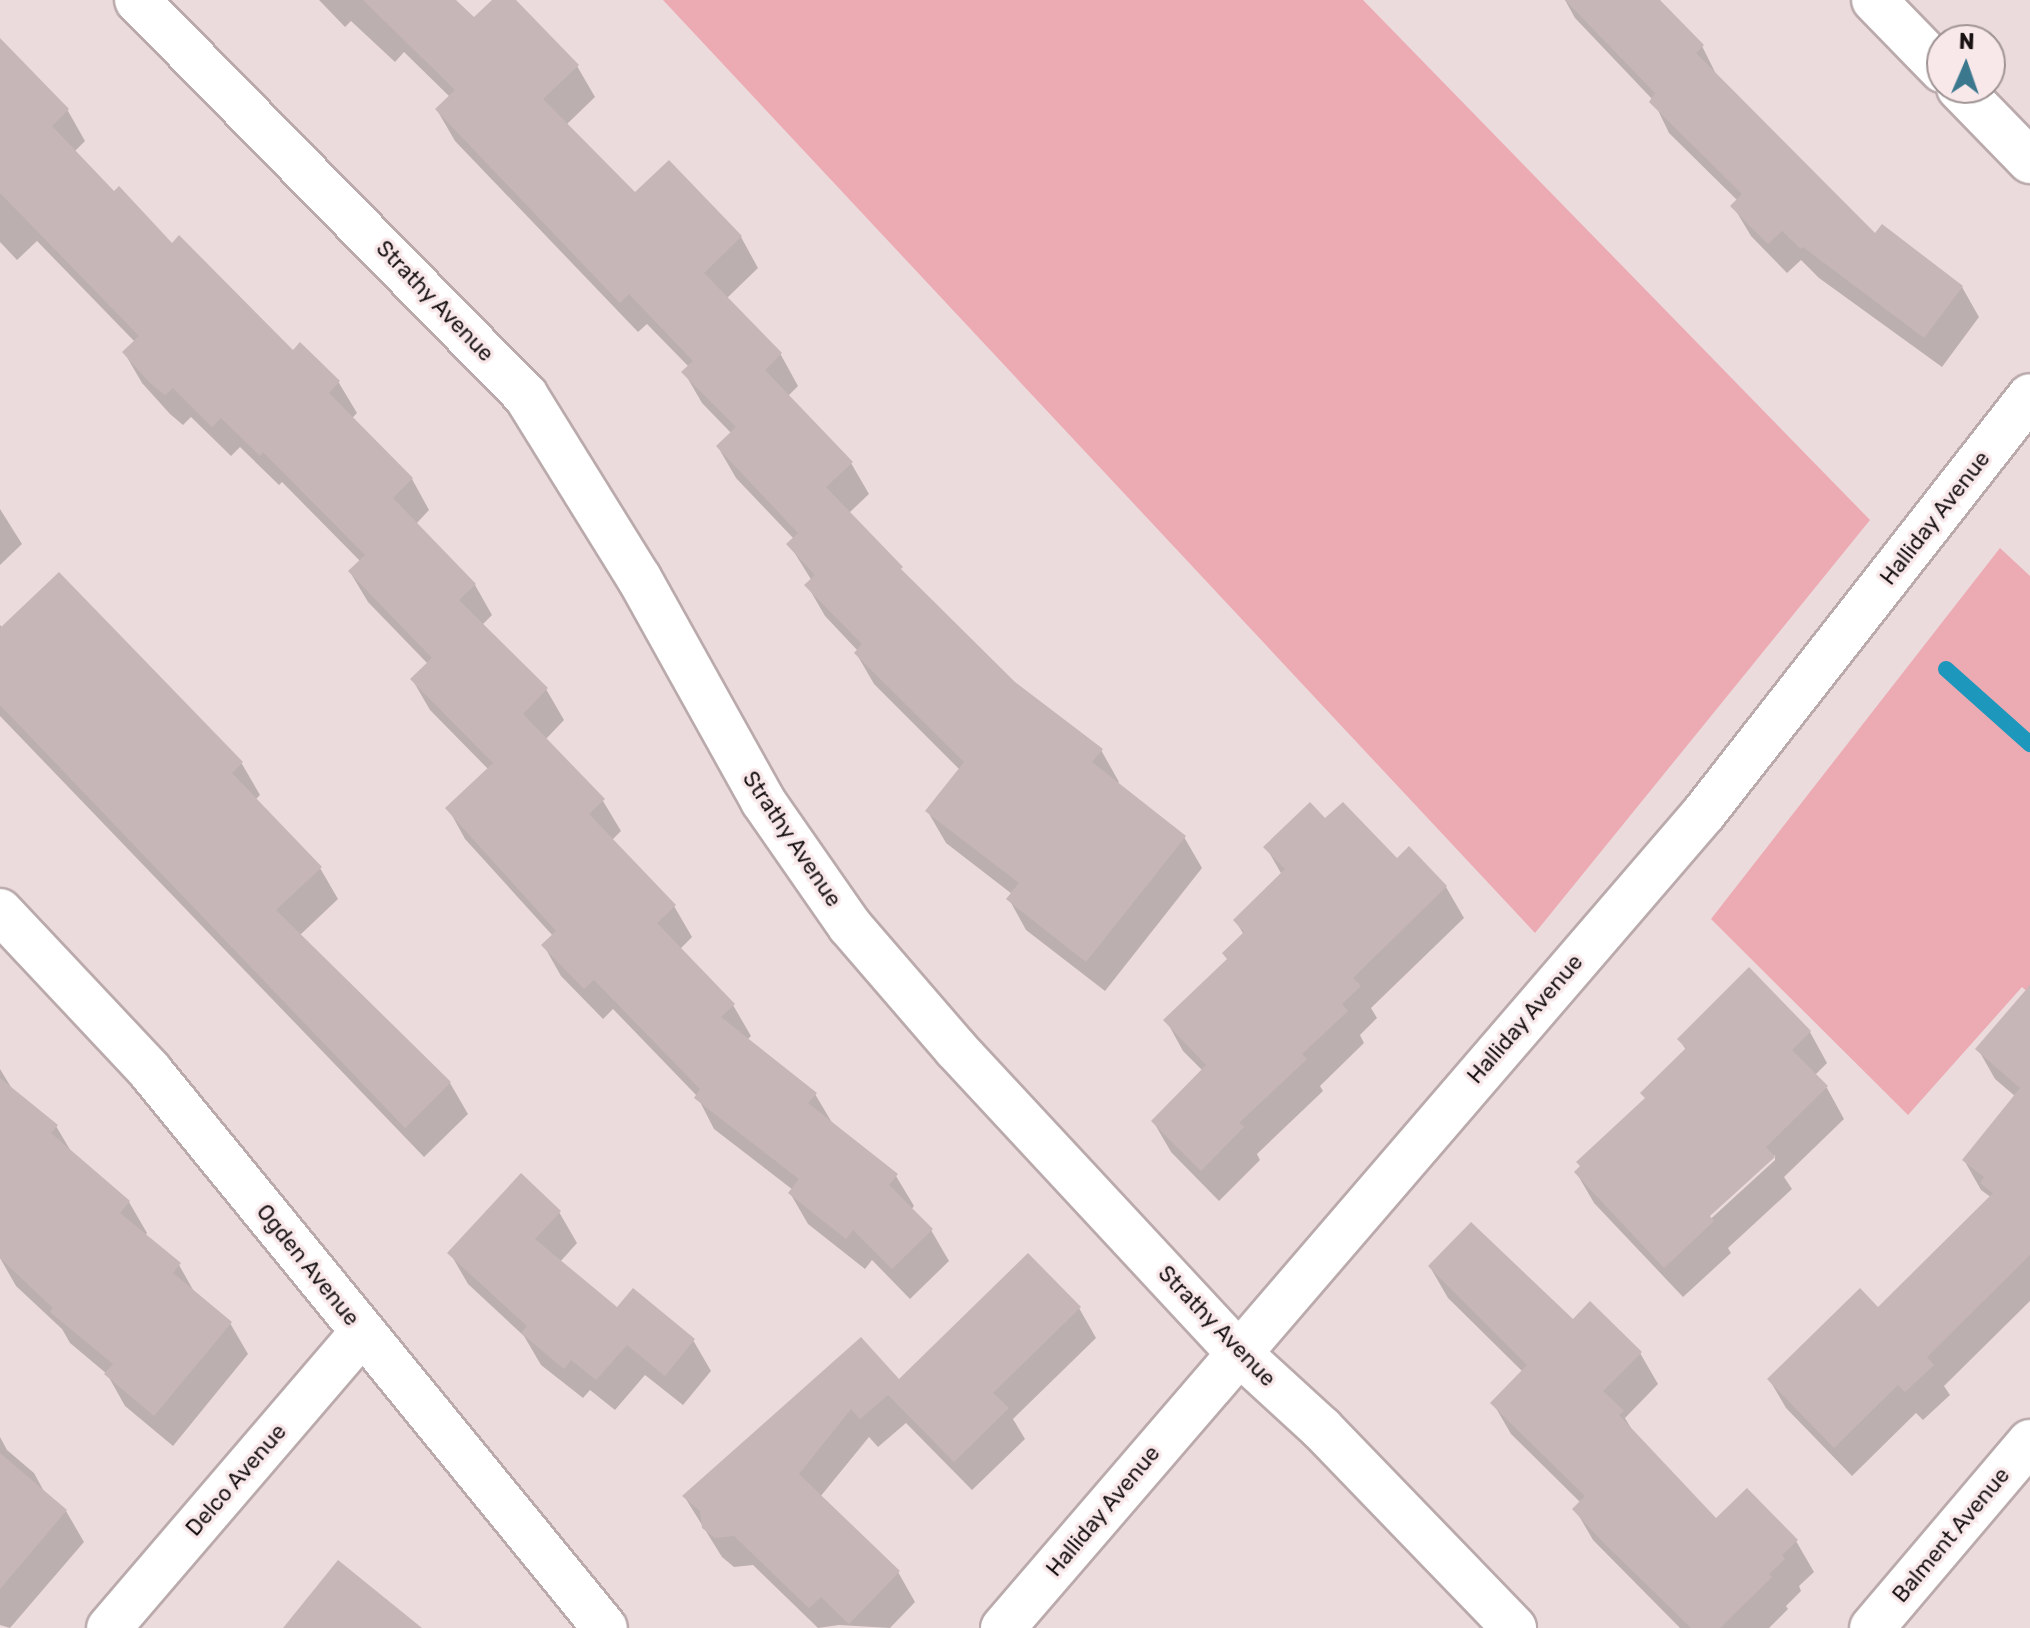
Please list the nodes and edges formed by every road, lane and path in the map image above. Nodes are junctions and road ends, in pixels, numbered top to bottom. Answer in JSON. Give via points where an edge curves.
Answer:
{"nodes":[{"id":1,"x":137,"y":0,"type":"edge"},
{"id":2,"x":1874,"y":0,"type":"edge"},
{"id":3,"x":1926,"y":54,"type":"edge"},
{"id":4,"x":1975,"y":104,"type":"edge"},
{"id":5,"x":2030,"y":161,"type":"edge"},
{"id":6,"x":2030,"y":396,"type":"edge"},
{"id":7,"x":0,"y":911,"type":"edge"},
{"id":8,"x":363,"y":1332,"type":"junction"},
{"id":9,"x":1238,"y":1352,"type":"junction"},
{"id":10,"x":2030,"y":1442,"type":"edge"},
{"id":11,"x":109,"y":1628,"type":"edge"},
{"id":12,"x":605,"y":1628,"type":"edge"},
{"id":13,"x":1003,"y":1628,"type":"edge"},
{"id":14,"x":1514,"y":1628,"type":"edge"},
{"id":15,"x":1872,"y":1628,"type":"edge"}],
"edges":[{"from":1,"to":9,"type":"street","name":"Strathy Avenue","via":[[526,396],[639,578],[763,801],[850,926],[956,1049]]},
{"from":2,"to":3,"type":"street"},
{"from":4,"to":5,"type":"street"},
{"from":6,"to":9,"type":"street","name":"Halliday Avenue","via":[[1704,813]]},
{"from":7,"to":8,"type":"street","name":"Ogden Avenue","via":[[150,1071]]},
{"from":8,"to":11,"type":"street","name":"Delco Avenue"},
{"from":8,"to":12,"type":"street","name":"Ogden Avenue"},
{"from":9,"to":13,"type":"street","name":"Halliday Avenue"},
{"from":9,"to":14,"type":"street","name":"Strathy Avenue","via":[[1321,1428]]},
{"from":10,"to":15,"type":"street","name":"Balment Avenue"}]}
